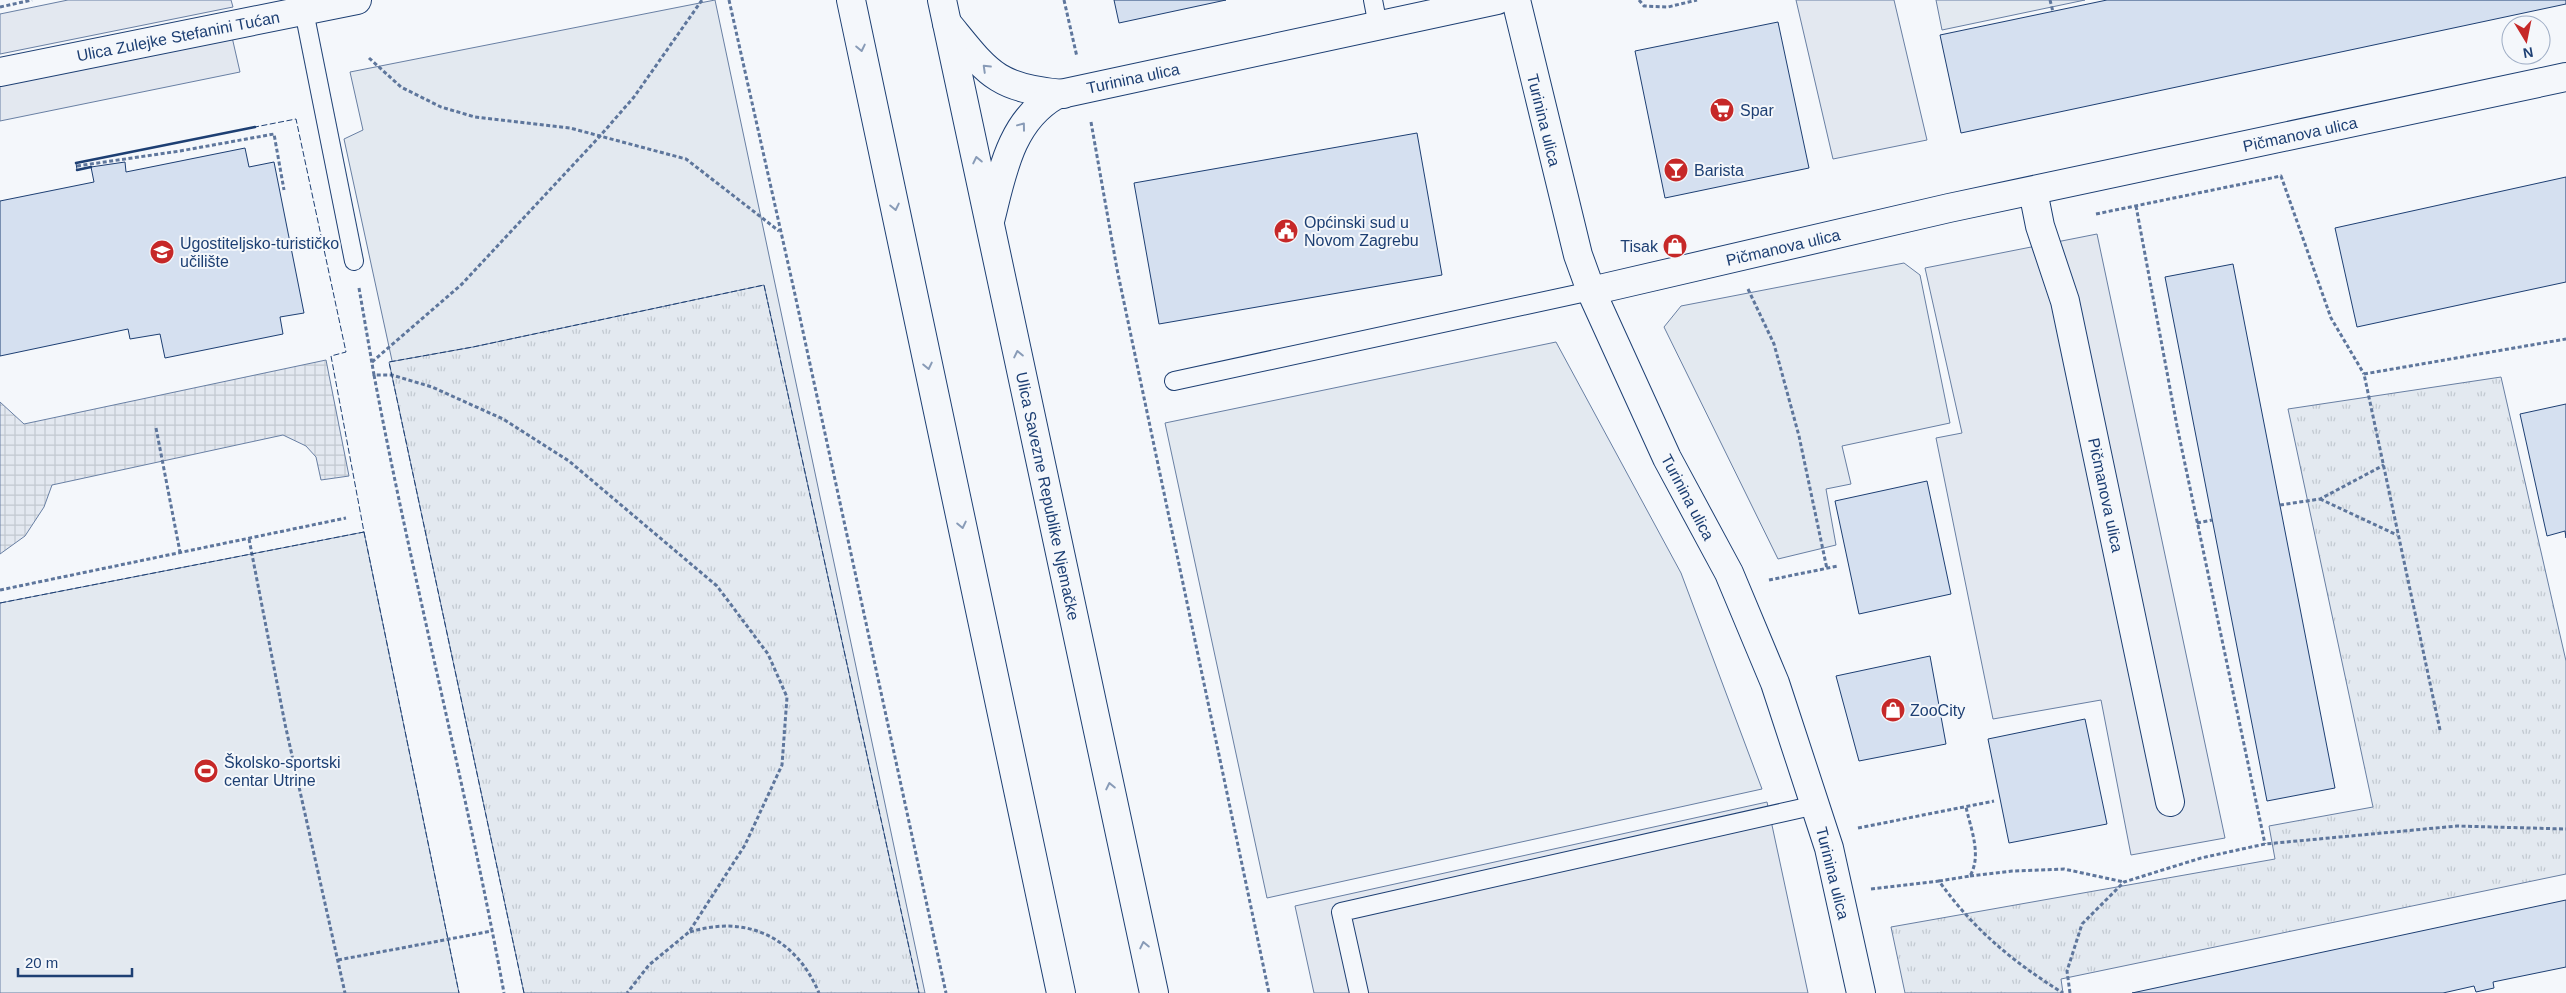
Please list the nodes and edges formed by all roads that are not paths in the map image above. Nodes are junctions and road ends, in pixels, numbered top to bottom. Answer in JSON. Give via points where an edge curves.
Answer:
{"nodes":[{"id":1,"x":357,"y":0,"type":"edge"},
{"id":2,"x":851,"y":0,"type":"edge"},
{"id":3,"x":1497,"y":0,"type":"edge"},
{"id":4,"x":1516,"y":0,"type":"edge"},
{"id":5,"x":304,"y":11,"type":"junction"},
{"id":6,"x":945,"y":11,"type":"edge"},
{"id":7,"x":1376,"y":13,"type":"edge"},
{"id":8,"x":0,"y":72,"type":"edge"},
{"id":9,"x":2566,"y":77,"type":"edge"},
{"id":10,"x":1063,"y":94,"type":"junction"},
{"id":11,"x":2034,"y":191,"type":"junction"},
{"id":12,"x":990,"y":221,"type":"junction"},
{"id":13,"x":354,"y":261,"type":"road end"},
{"id":14,"x":1591,"y":291,"type":"junction"},
{"id":15,"x":1174,"y":380,"type":"dead end"},
{"id":16,"x":2170,"y":802,"type":"dead end"},
{"id":17,"x":1816,"y":804,"type":"junction"},
{"id":18,"x":1061,"y":993,"type":"edge"},
{"id":19,"x":1154,"y":993,"type":"edge"},
{"id":20,"x":1359,"y":993,"type":"edge"},
{"id":21,"x":1861,"y":993,"type":"edge"}],
"edges":[{"from":1,"to":5,"type":"street","name":"Ulica Zulejke Stefanini Tućan"},
{"from":2,"to":18,"type":"street","one_way":true},
{"from":3,"to":7,"type":"street","name":"Turinina ulica"},
{"from":4,"to":14,"type":"street","name":"Turinina ulica","via":[[1578,255]]},
{"from":5,"to":8,"type":"street","name":"Ulica Zulejke Stefanini Tućan"},
{"from":5,"to":13,"type":"lane"},
{"from":10,"to":6,"type":"street","name":"Turinina ulica","one_way":true,"via":[[1032,91],[1003,82],[986,69]]},
{"from":12,"to":6,"type":"street","name":"Ulica Savezne Republike Njemačke","one_way":true},
{"from":7,"to":10,"type":"street","name":"Turinina ulica"},
{"from":9,"to":11,"type":"street","name":"Pičmanova ulica"},
{"from":12,"to":10,"type":"street","name":"Turinina ulica","one_way":true,"via":[[1015,136],[1034,111],[1046,101]]},
{"from":11,"to":14,"type":"street","name":"Pičmanova ulica"},
{"from":11,"to":16,"type":"street","name":"Pičmanova ulica","via":[[2040,226],[2065,301]]},
{"from":19,"to":12,"type":"street","name":"Ulica Savezne Republike Njemačke","one_way":true},
{"from":14,"to":15,"type":"lane"},
{"from":14,"to":17,"type":"street","name":"Turinina ulica","via":[[1667,458],[1729,573],[1776,683]]},
{"from":17,"to":20,"type":"lane","via":[[1341,912]]},
{"from":17,"to":21,"type":"street","name":"Turinina ulica"}]}
